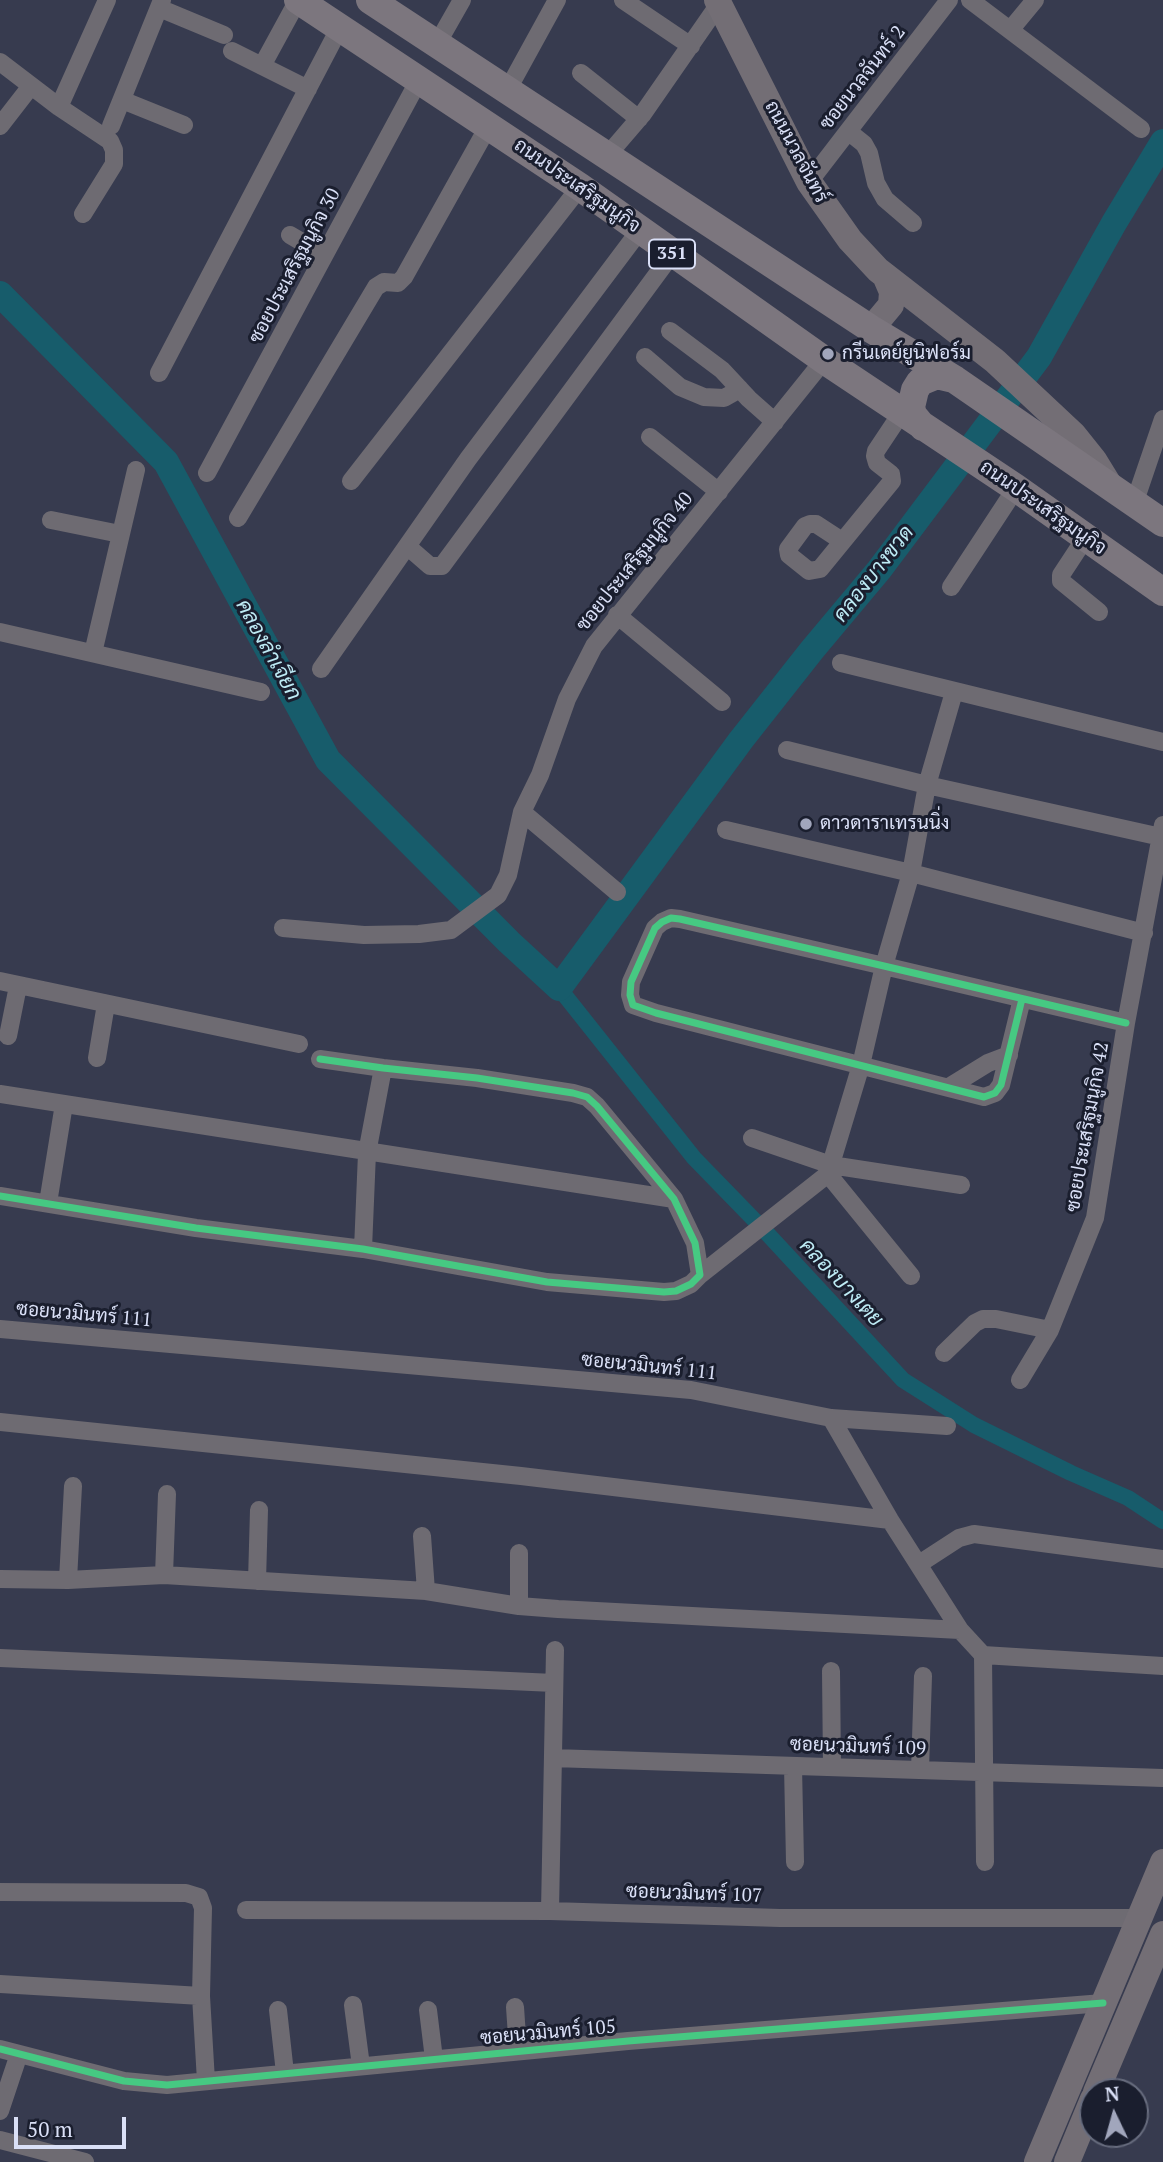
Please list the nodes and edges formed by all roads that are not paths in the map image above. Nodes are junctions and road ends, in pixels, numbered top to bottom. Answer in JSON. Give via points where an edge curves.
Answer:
{"nodes":[{"id":1,"x":107,"y":0,"type":"edge"},
{"id":2,"x":298,"y":0,"type":"edge"},
{"id":3,"x":370,"y":0,"type":"edge"},
{"id":4,"x":462,"y":0,"type":"edge"},
{"id":5,"x":557,"y":0,"type":"edge"},
{"id":6,"x":623,"y":0,"type":"edge"},
{"id":7,"x":949,"y":0,"type":"edge"},
{"id":8,"x":971,"y":0,"type":"edge"},
{"id":9,"x":1035,"y":0,"type":"edge"},
{"id":10,"x":161,"y":4,"type":"edge"},
{"id":11,"x":722,"y":4,"type":"edge"},
{"id":12,"x":340,"y":27,"type":"junction"},
{"id":13,"x":1011,"y":29,"type":"junction"},
{"id":14,"x":437,"y":44,"type":"junction"},
{"id":15,"x":691,"y":46,"type":"junction"},
{"id":16,"x":0,"y":62,"type":"edge"},
{"id":17,"x":262,"y":66,"type":"junction"},
{"id":18,"x":581,"y":73,"type":"dead end"},
{"id":19,"x":419,"y":78,"type":"junction"},
{"id":20,"x":31,"y":86,"type":"junction"},
{"id":21,"x":308,"y":89,"type":"junction"},
{"id":22,"x":507,"y":91,"type":"junction"},
{"id":23,"x":122,"y":100,"type":"junction"},
{"id":24,"x":59,"y":107,"type":"junction"},
{"id":25,"x":639,"y":119,"type":"junction"},
{"id":26,"x":184,"y":125,"type":"dead end"},
{"id":27,"x":489,"y":125,"type":"junction"},
{"id":28,"x":0,"y":126,"type":"edge"},
{"id":29,"x":111,"y":127,"type":"dead end"},
{"id":30,"x":1141,"y":129,"type":"dead end"},
{"id":31,"x":849,"y":132,"type":"junction"},
{"id":32,"x":606,"y":156,"type":"junction"},
{"id":33,"x":809,"y":182,"type":"junction"},
{"id":34,"x":580,"y":187,"type":"junction"},
{"id":35,"x":83,"y":214,"type":"dead end"},
{"id":36,"x":913,"y":223,"type":"dead end"},
{"id":37,"x":640,"y":230,"type":"junction"},
{"id":38,"x":290,"y":235,"type":"dead end"},
{"id":39,"x":672,"y":254,"type":"junction"},
{"id":40,"x":324,"y":255,"type":"junction"},
{"id":41,"x":886,"y":278,"type":"junction"},
{"id":42,"x":871,"y":328,"type":"junction"},
{"id":43,"x":670,"y":331,"type":"dead end"},
{"id":44,"x":645,"y":357,"type":"dead end"},
{"id":45,"x":824,"y":360,"type":"junction"},
{"id":46,"x":159,"y":373,"type":"dead end"},
{"id":47,"x":954,"y":379,"type":"junction"},
{"id":48,"x":740,"y":389,"type":"junction"},
{"id":49,"x":902,"y":412,"type":"junction"},
{"id":50,"x":1163,"y":419,"type":"edge"},
{"id":51,"x":775,"y":422,"type":"junction"},
{"id":52,"x":1043,"y":424,"type":"junction"},
{"id":53,"x":935,"y":434,"type":"junction"},
{"id":54,"x":650,"y":438,"type":"dead end"},
{"id":55,"x":136,"y":470,"type":"dead end"},
{"id":56,"x":207,"y":473,"type":"dead end"},
{"id":57,"x":351,"y":481,"type":"dead end"},
{"id":58,"x":1008,"y":483,"type":"junction"},
{"id":59,"x":719,"y":492,"type":"junction"},
{"id":60,"x":1134,"y":504,"type":"junction"},
{"id":61,"x":238,"y":517,"type":"dead end"},
{"id":62,"x":51,"y":520,"type":"dead end"},
{"id":63,"x":1163,"y":523,"type":"edge"},
{"id":64,"x":120,"y":534,"type":"junction"},
{"id":65,"x":1086,"y":537,"type":"junction"},
{"id":66,"x":842,"y":541,"type":"dead end"},
{"id":67,"x":407,"y":546,"type":"junction"},
{"id":68,"x":951,"y":587,"type":"dead end"},
{"id":69,"x":1163,"y":592,"type":"edge"},
{"id":70,"x":1099,"y":612,"type":"dead end"},
{"id":71,"x":617,"y":615,"type":"junction"},
{"id":72,"x":0,"y":632,"type":"edge"},
{"id":73,"x":93,"y":653,"type":"junction"},
{"id":74,"x":841,"y":663,"type":"dead end"},
{"id":75,"x":321,"y":669,"type":"dead end"},
{"id":76,"x":261,"y":692,"type":"dead end"},
{"id":77,"x":954,"y":692,"type":"junction"},
{"id":78,"x":722,"y":702,"type":"dead end"},
{"id":79,"x":1163,"y":742,"type":"edge"},
{"id":80,"x":787,"y":750,"type":"dead end"},
{"id":81,"x":927,"y":785,"type":"junction"},
{"id":82,"x":522,"y":812,"type":"junction"},
{"id":83,"x":726,"y":830,"type":"dead end"},
{"id":84,"x":1162,"y":831,"type":"edge"},
{"id":85,"x":911,"y":873,"type":"junction"},
{"id":86,"x":617,"y":891,"type":"dead end"},
{"id":87,"x":1151,"y":922,"type":"edge"},
{"id":88,"x":283,"y":928,"type":"dead end"},
{"id":89,"x":884,"y":967,"type":"junction"},
{"id":90,"x":0,"y":981,"type":"edge"},
{"id":91,"x":18,"y":986,"type":"junction"},
{"id":92,"x":1022,"y":999,"type":"junction"},
{"id":93,"x":106,"y":1004,"type":"junction"},
{"id":94,"x":1126,"y":1023,"type":"junction"},
{"id":95,"x":8,"y":1036,"type":"dead end"},
{"id":96,"x":299,"y":1044,"type":"dead end"},
{"id":97,"x":1009,"y":1055,"type":"junction"},
{"id":98,"x":97,"y":1058,"type":"dead end"},
{"id":99,"x":320,"y":1059,"type":"dead end"},
{"id":100,"x":862,"y":1065,"type":"junction"},
{"id":101,"x":383,"y":1068,"type":"junction"},
{"id":102,"x":949,"y":1087,"type":"junction"},
{"id":103,"x":0,"y":1094,"type":"edge"},
{"id":104,"x":64,"y":1104,"type":"junction"},
{"id":105,"x":752,"y":1138,"type":"dead end"},
{"id":106,"x":367,"y":1153,"type":"junction"},
{"id":107,"x":830,"y":1170,"type":"junction"},
{"id":108,"x":961,"y":1185,"type":"dead end"},
{"id":109,"x":0,"y":1196,"type":"edge"},
{"id":110,"x":674,"y":1199,"type":"junction"},
{"id":111,"x":48,"y":1203,"type":"junction"},
{"id":112,"x":363,"y":1249,"type":"junction"},
{"id":113,"x":700,"y":1275,"type":"junction"},
{"id":114,"x":911,"y":1276,"type":"dead end"},
{"id":115,"x":0,"y":1329,"type":"edge"},
{"id":116,"x":1050,"y":1330,"type":"junction"},
{"id":117,"x":944,"y":1353,"type":"dead end"},
{"id":118,"x":1020,"y":1380,"type":"dead end"},
{"id":119,"x":831,"y":1418,"type":"junction"},
{"id":120,"x":0,"y":1422,"type":"edge"},
{"id":121,"x":947,"y":1426,"type":"dead end"},
{"id":122,"x":73,"y":1486,"type":"dead end"},
{"id":123,"x":167,"y":1494,"type":"dead end"},
{"id":124,"x":259,"y":1510,"type":"dead end"},
{"id":125,"x":890,"y":1520,"type":"junction"},
{"id":126,"x":422,"y":1536,"type":"dead end"},
{"id":127,"x":519,"y":1553,"type":"dead end"},
{"id":128,"x":1163,"y":1559,"type":"edge"},
{"id":129,"x":919,"y":1564,"type":"junction"},
{"id":130,"x":164,"y":1575,"type":"junction"},
{"id":131,"x":0,"y":1579,"type":"edge"},
{"id":132,"x":68,"y":1580,"type":"junction"},
{"id":133,"x":257,"y":1581,"type":"junction"},
{"id":134,"x":426,"y":1591,"type":"junction"},
{"id":135,"x":519,"y":1606,"type":"junction"},
{"id":136,"x":960,"y":1630,"type":"junction"},
{"id":137,"x":555,"y":1650,"type":"dead end"},
{"id":138,"x":983,"y":1655,"type":"junction"},
{"id":139,"x":0,"y":1658,"type":"edge"},
{"id":140,"x":1163,"y":1666,"type":"edge"},
{"id":141,"x":831,"y":1671,"type":"dead end"},
{"id":142,"x":923,"y":1676,"type":"dead end"},
{"id":143,"x":554,"y":1683,"type":"junction"},
{"id":144,"x":553,"y":1758,"type":"junction"},
{"id":145,"x":793,"y":1766,"type":"junction"},
{"id":146,"x":832,"y":1767,"type":"junction"},
{"id":147,"x":920,"y":1770,"type":"junction"},
{"id":148,"x":984,"y":1772,"type":"junction"},
{"id":149,"x":1163,"y":1778,"type":"edge"},
{"id":150,"x":795,"y":1862,"type":"dead end"},
{"id":151,"x":985,"y":1862,"type":"dead end"},
{"id":152,"x":1163,"y":1862,"type":"edge"},
{"id":153,"x":0,"y":1892,"type":"edge"},
{"id":154,"x":246,"y":1910,"type":"dead end"},
{"id":155,"x":550,"y":1911,"type":"junction"},
{"id":156,"x":1140,"y":1918,"type":"junction"},
{"id":157,"x":1163,"y":1934,"type":"edge"},
{"id":158,"x":0,"y":1984,"type":"edge"},
{"id":159,"x":201,"y":1996,"type":"junction"},
{"id":160,"x":1103,"y":2003,"type":"junction"},
{"id":161,"x":353,"y":2005,"type":"dead end"},
{"id":162,"x":515,"y":2007,"type":"dead end"},
{"id":163,"x":278,"y":2010,"type":"dead end"},
{"id":164,"x":428,"y":2010,"type":"dead end"},
{"id":165,"x":0,"y":2049,"type":"edge"},
{"id":166,"x":518,"y":2051,"type":"junction"},
{"id":167,"x":19,"y":2054,"type":"junction"},
{"id":168,"x":434,"y":2059,"type":"junction"},
{"id":169,"x":361,"y":2066,"type":"junction"},
{"id":170,"x":285,"y":2073,"type":"junction"},
{"id":171,"x":1102,"y":2078,"type":"edge"},
{"id":172,"x":206,"y":2081,"type":"junction"},
{"id":173,"x":0,"y":2110,"type":"edge"},
{"id":174,"x":1079,"y":2132,"type":"edge"},
{"id":175,"x":0,"y":2140,"type":"edge"},
{"id":176,"x":76,"y":2161,"type":"edge"},
{"id":177,"x":1037,"y":2162,"type":"edge"},
{"id":178,"x":1067,"y":2162,"type":"edge"}],
"edges":[{"from":1,"to":24,"type":"street"},
{"from":2,"to":12,"type":"main road","name":"ถนนประเสริฐมนูกิจ","number":"351"},
{"from":2,"to":17,"type":"street"},
{"from":3,"to":14,"type":"main road","name":"ถนนประเสริฐมนูกิจ","number":"351"},
{"from":4,"to":14,"type":"street"},
{"from":5,"to":22,"type":"street"},
{"from":6,"to":15,"type":"street"},
{"from":7,"to":31,"type":"street","name":"ซอยนวลจันทร์ 2"},
{"from":8,"to":13,"type":"street"},
{"from":9,"to":13,"type":"street"},
{"from":10,"to":17,"type":"street"},
{"from":10,"to":23,"type":"street"},
{"from":11,"to":15,"type":"street"},
{"from":11,"to":33,"type":"main road","name":"ถนนนวลจันทร์"},
{"from":12,"to":19,"type":"main road","name":"ถนนประเสริฐมนูกิจ","number":"351"},
{"from":12,"to":21,"type":"street"},
{"from":13,"to":30,"type":"street"},
{"from":14,"to":19,"type":"main road"},
{"from":14,"to":22,"type":"main road","name":"ถนนประเสริฐมนูกิจ","number":"351"},
{"from":15,"to":25,"type":"street"},
{"from":16,"to":20,"type":"street"},
{"from":17,"to":21,"type":"street"},
{"from":18,"to":25,"type":"street"},
{"from":19,"to":27,"type":"main road","name":"ถนนประเสริฐมนูกิจ","number":"351"},
{"from":19,"to":40,"type":"street","name":"ซอยประเสริฐมนูกิจ 30"},
{"from":20,"to":24,"type":"street"},
{"from":20,"to":28,"type":"street"},
{"from":21,"to":46,"type":"street"},
{"from":22,"to":32,"type":"main road","name":"ถนนประเสริฐมนูกิจ","number":"351"},
{"from":23,"to":26,"type":"street"},
{"from":23,"to":29,"type":"street"},
{"from":24,"to":35,"type":"street","via":[[110,141],[114,150],[114,164]]},
{"from":25,"to":32,"type":"street"},
{"from":27,"to":34,"type":"main road","name":"ถนนประเสริฐมนูกิจ","number":"351"},
{"from":27,"to":61,"type":"street","via":[[404,277],[398,283],[376,286]]},
{"from":31,"to":33,"type":"street","name":"ซอยนวลจันทร์ 2"},
{"from":31,"to":36,"type":"street","via":[[869,153],[885,199]]},
{"from":32,"to":42,"type":"main road","name":"ถนนประเสริฐมนูกิจ","number":"351"},
{"from":33,"to":41,"type":"main road","name":"ถนนนวลจันทร์","via":[[850,240]]},
{"from":34,"to":37,"type":"main road","name":"ถนนประเสริฐมนูกิจ","number":"351"},
{"from":34,"to":57,"type":"street"},
{"from":37,"to":39,"type":"main road","name":"ถนนประเสริฐมนูกิจ","number":"351"},
{"from":37,"to":67,"type":"street"},
{"from":38,"to":40,"type":"street"},
{"from":39,"to":45,"type":"main road","name":"ถนนประเสริฐมนูกิจ","number":"351"},
{"from":39,"to":67,"type":"street","via":[[442,566],[430,566]]},
{"from":40,"to":56,"type":"street","name":"ซอยประเสริฐมนูกิจ 30"},
{"from":41,"to":42,"type":"main road","via":[[891,306]]},
{"from":41,"to":52,"type":"main road","name":"ถนนนวลจันทร์","via":[[995,361]]},
{"from":42,"to":47,"type":"main road","name":"ถนนประเสริฐมนูกิจ","number":"351"},
{"from":43,"to":48,"type":"street"},
{"from":44,"to":48,"type":"street","via":[[680,387],[704,397],[724,398]]},
{"from":45,"to":49,"type":"main road","name":"ถนนประเสริฐมนูกิจ","number":"351"},
{"from":45,"to":51,"type":"street","name":"ซอยประเสริฐมนูกิจ 40"},
{"from":47,"to":52,"type":"main road","name":"ถนนประเสริฐมนูกิจ","number":"351","via":[[981,398]]},
{"from":47,"to":53,"type":"main road","via":[[937,375],[915,390],[914,415]]},
{"from":48,"to":51,"type":"street"},
{"from":49,"to":53,"type":"main road","name":"ถนนประเสริฐมนูกิจ","number":"351"},
{"from":49,"to":66,"type":"street","via":[[875,456],[892,481]]},
{"from":50,"to":60,"type":"street"},
{"from":51,"to":59,"type":"street","name":"ซอยประเสริฐมนูกิจ 40"},
{"from":52,"to":60,"type":"main road","name":"ถนนประเสริฐมนูกิจ","number":"351"},
{"from":53,"to":58,"type":"main road","name":"ถนนประเสริฐมนูกิจ","number":"351"},
{"from":54,"to":59,"type":"street"},
{"from":55,"to":64,"type":"street"},
{"from":58,"to":65,"type":"main road","name":"ถนนประเสริฐมนูกิจ","number":"351"},
{"from":58,"to":68,"type":"street"},
{"from":59,"to":71,"type":"street","name":"ซอยประเสริฐมนูกิจ 40"},
{"from":60,"to":63,"type":"main road","name":"ถนนประเสริฐมนูกิจ","number":"351"},
{"from":62,"to":64,"type":"street"},
{"from":64,"to":73,"type":"street"},
{"from":65,"to":69,"type":"main road","name":"ถนนประเสริฐมนูกิจ","number":"351"},
{"from":65,"to":70,"type":"street","via":[[1060,582]]},
{"from":67,"to":75,"type":"street"},
{"from":71,"to":78,"type":"street"},
{"from":71,"to":82,"type":"street","name":"ซอยประเสริฐมนูกิจ 40","via":[[594,646],[566,699]]},
{"from":72,"to":73,"type":"street"},
{"from":73,"to":76,"type":"street"},
{"from":74,"to":77,"type":"street"},
{"from":77,"to":79,"type":"street"},
{"from":77,"to":81,"type":"street"},
{"from":80,"to":81,"type":"street"},
{"from":81,"to":84,"type":"street"},
{"from":81,"to":85,"type":"street"},
{"from":82,"to":86,"type":"street"},
{"from":82,"to":88,"type":"street","name":"ซอยประเสริฐมนูกิจ 40","via":[[508,875],[498,895],[451,930],[364,935]]},
{"from":83,"to":85,"type":"street"},
{"from":84,"to":87,"type":"street","name":"ซอยประเสริฐมนูกิจ 42"},
{"from":85,"to":87,"type":"street"},
{"from":85,"to":89,"type":"street"},
{"from":87,"to":94,"type":"street","name":"ซอยประเสริฐมนูกิจ 42"},
{"from":89,"to":92,"type":"street"},
{"from":89,"to":100,"type":"street"},
{"from":89,"to":100,"type":"street","via":[[671,918],[654,928],[631,982],[633,1005]]},
{"from":90,"to":91,"type":"street"},
{"from":91,"to":93,"type":"street"},
{"from":91,"to":95,"type":"street"},
{"from":92,"to":94,"type":"street"},
{"from":92,"to":97,"type":"street"},
{"from":93,"to":96,"type":"street"},
{"from":93,"to":98,"type":"street"},
{"from":94,"to":116,"type":"street","name":"ซอยประเสริฐมนูกิจ 42","via":[[1095,1217]]},
{"from":97,"to":102,"type":"street"},
{"from":97,"to":102,"type":"street","via":[[995,1093],[984,1097]]},
{"from":99,"to":101,"type":"street"},
{"from":100,"to":102,"type":"street"},
{"from":100,"to":107,"type":"street"},
{"from":101,"to":106,"type":"street"},
{"from":101,"to":110,"type":"street","via":[[587,1097]]},
{"from":103,"to":104,"type":"street"},
{"from":104,"to":106,"type":"street"},
{"from":104,"to":111,"type":"street"},
{"from":105,"to":107,"type":"street"},
{"from":106,"to":110,"type":"street"},
{"from":106,"to":112,"type":"street"},
{"from":107,"to":108,"type":"street"},
{"from":107,"to":113,"type":"street"},
{"from":107,"to":114,"type":"street"},
{"from":109,"to":111,"type":"street"},
{"from":110,"to":113,"type":"street","via":[[695,1243]]},
{"from":111,"to":112,"type":"street"},
{"from":112,"to":113,"type":"street","via":[[547,1282],[664,1292],[684,1288]]},
{"from":115,"to":119,"type":"street","name":"ซอยนวมินทร์ 111","via":[[691,1390]]},
{"from":116,"to":117,"type":"street","via":[[983,1319]]},
{"from":116,"to":118,"type":"street","name":"ซอยประเสริฐมนูกิจ 42"},
{"from":119,"to":121,"type":"street","name":"ซอยนวมินทร์ 111"},
{"from":119,"to":125,"type":"street"},
{"from":120,"to":125,"type":"street"},
{"from":122,"to":132,"type":"street"},
{"from":123,"to":130,"type":"street"},
{"from":124,"to":133,"type":"street"},
{"from":125,"to":129,"type":"street"},
{"from":126,"to":134,"type":"street"},
{"from":127,"to":135,"type":"street"},
{"from":128,"to":129,"type":"street","via":[[974,1534],[959,1538]]},
{"from":129,"to":136,"type":"street"},
{"from":130,"to":132,"type":"street"},
{"from":130,"to":133,"type":"street"},
{"from":131,"to":132,"type":"street"},
{"from":133,"to":134,"type":"street"},
{"from":134,"to":135,"type":"street"},
{"from":135,"to":136,"type":"street"},
{"from":136,"to":138,"type":"street"},
{"from":137,"to":143,"type":"street"},
{"from":138,"to":140,"type":"street"},
{"from":138,"to":148,"type":"street"},
{"from":139,"to":143,"type":"street"},
{"from":141,"to":146,"type":"street"},
{"from":142,"to":147,"type":"street"},
{"from":143,"to":144,"type":"street"},
{"from":144,"to":145,"type":"street","name":"ซอยนวมินทร์ 109"},
{"from":144,"to":155,"type":"street"},
{"from":145,"to":146,"type":"street","name":"ซอยนวมินทร์ 109"},
{"from":145,"to":150,"type":"street"},
{"from":146,"to":147,"type":"street","name":"ซอยนวมินทร์ 109"},
{"from":147,"to":148,"type":"street","name":"ซอยนวมินทร์ 109"},
{"from":148,"to":149,"type":"street","name":"ซอยนวมินทร์ 109"},
{"from":148,"to":151,"type":"street"},
{"from":152,"to":156,"type":"main road"},
{"from":153,"to":159,"type":"street","via":[[199,1896],[203,1908]]},
{"from":154,"to":155,"type":"street","name":"ซอยนวมินทร์ 107"},
{"from":155,"to":156,"type":"street","name":"ซอยนวมินทร์ 107","via":[[779,1918]]},
{"from":156,"to":160,"type":"main road"},
{"from":157,"to":171,"type":"main road"},
{"from":158,"to":159,"type":"street"},
{"from":159,"to":172,"type":"street"},
{"from":160,"to":166,"type":"street","name":"ซอยนวมินทร์ 105"},
{"from":160,"to":177,"type":"main road"},
{"from":161,"to":169,"type":"street"},
{"from":162,"to":166,"type":"street"},
{"from":163,"to":170,"type":"street"},
{"from":164,"to":168,"type":"street"},
{"from":165,"to":167,"type":"street","name":"ซอยนวมินทร์ 105"},
{"from":166,"to":168,"type":"street","name":"ซอยนวมินทร์ 105"},
{"from":167,"to":172,"type":"street","name":"ซอยนวมินทร์ 105","via":[[145,2084]]},
{"from":167,"to":173,"type":"street"},
{"from":168,"to":169,"type":"street","name":"ซอยนวมินทร์ 105"},
{"from":169,"to":170,"type":"street","name":"ซอยนวมินทร์ 105"},
{"from":170,"to":172,"type":"street","name":"ซอยนวมินทร์ 105"},
{"from":174,"to":178,"type":"main road"},
{"from":175,"to":176,"type":"street"}]}
